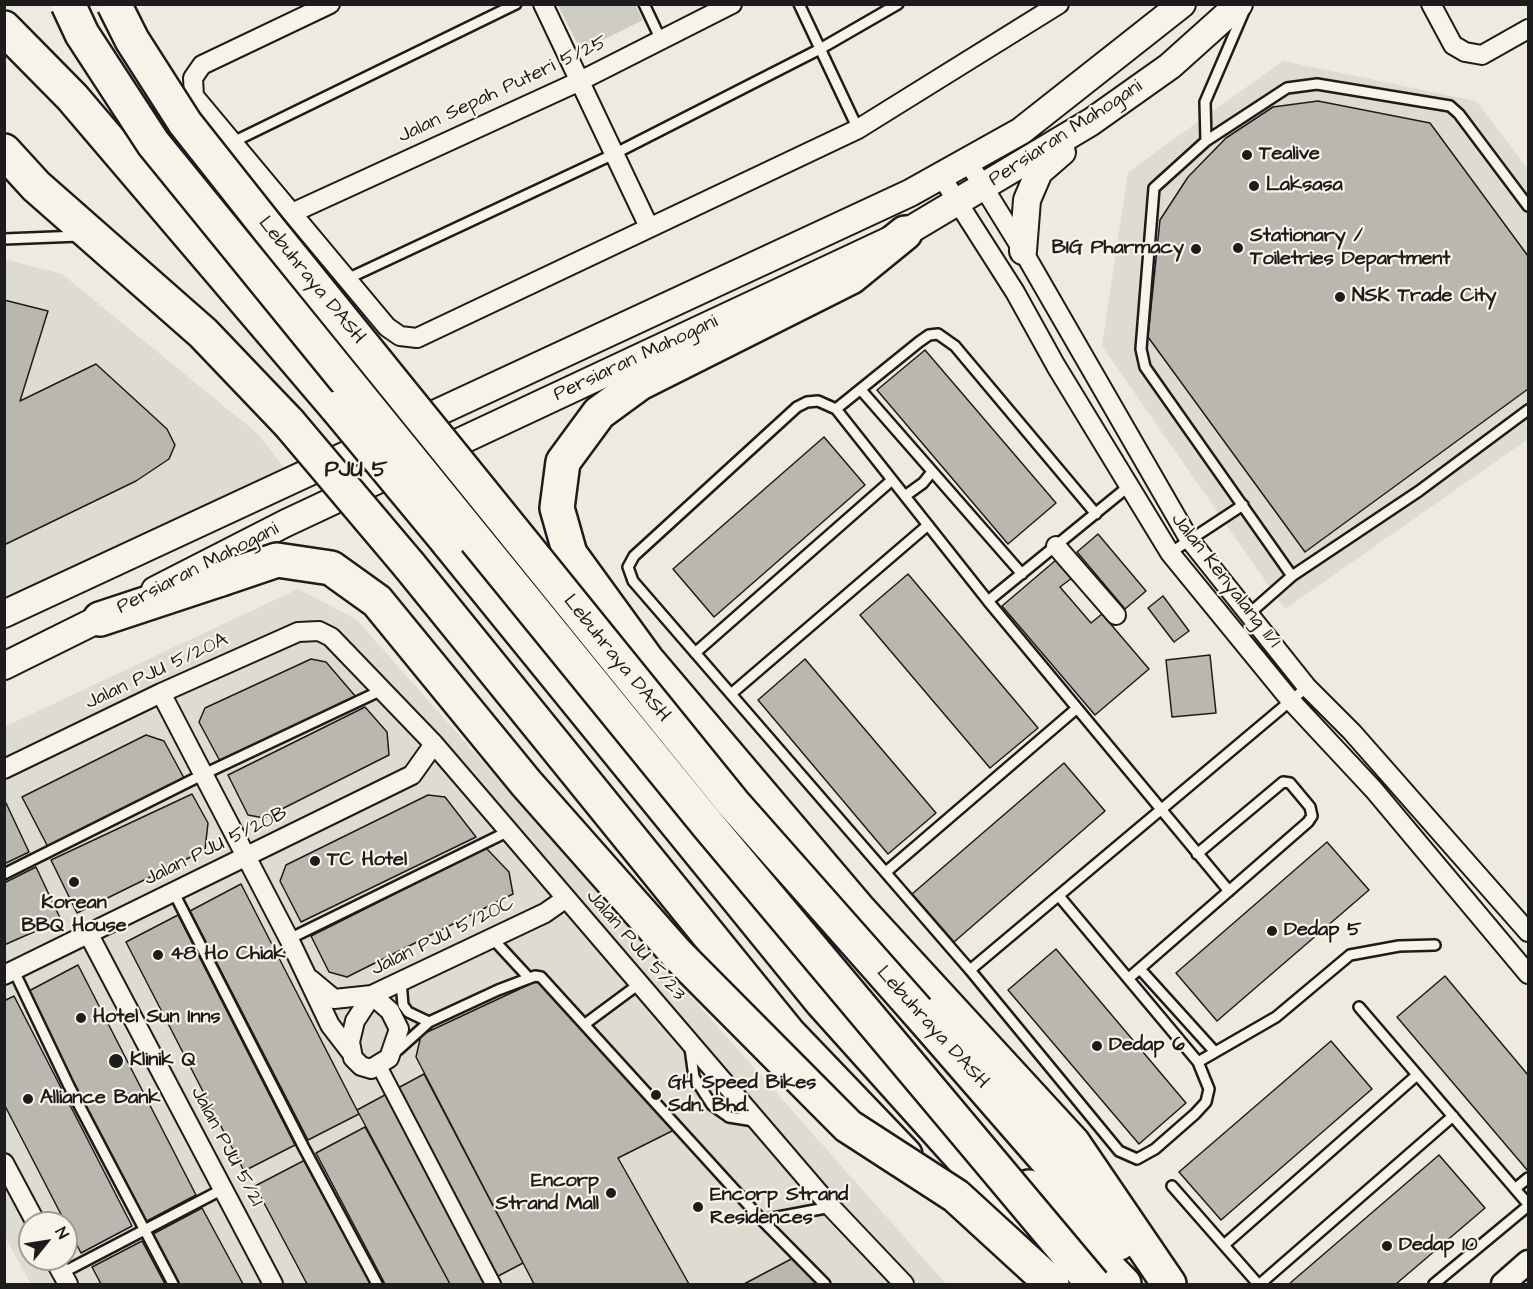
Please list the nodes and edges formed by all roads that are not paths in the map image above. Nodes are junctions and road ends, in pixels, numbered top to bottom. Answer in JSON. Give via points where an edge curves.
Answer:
{"nodes":[{"id":1,"x":68,"y":4,"type":"edge"},
{"id":2,"x":114,"y":4,"type":"edge"},
{"id":3,"x":330,"y":4,"type":"edge"},
{"id":4,"x":516,"y":4,"type":"edge"},
{"id":5,"x":543,"y":4,"type":"edge"},
{"id":6,"x":644,"y":4,"type":"edge"},
{"id":7,"x":732,"y":4,"type":"edge"},
{"id":8,"x":799,"y":4,"type":"edge"},
{"id":9,"x":898,"y":4,"type":"edge"},
{"id":10,"x":1059,"y":4,"type":"edge"},
{"id":11,"x":1182,"y":4,"type":"edge"},
{"id":12,"x":1239,"y":4,"type":"edge"},
{"id":13,"x":1248,"y":4,"type":"edge"},
{"id":14,"x":1431,"y":4,"type":"edge"},
{"id":15,"x":4,"y":28,"type":"edge"},
{"id":16,"x":1528,"y":29,"type":"edge"},
{"id":17,"x":661,"y":40,"type":"junction"},
{"id":18,"x":820,"y":50,"type":"junction"},
{"id":19,"x":580,"y":81,"type":"junction"},
{"id":20,"x":1091,"y":122,"type":"junction"},
{"id":21,"x":858,"y":129,"type":"junction"},
{"id":22,"x":1206,"y":141,"type":"junction"},
{"id":23,"x":233,"y":142,"type":"junction"},
{"id":24,"x":4,"y":151,"type":"edge"},
{"id":25,"x":614,"y":154,"type":"junction"},
{"id":26,"x":968,"y":162,"type":"junction"},
{"id":27,"x":941,"y":176,"type":"junction"},
{"id":28,"x":983,"y":187,"type":"junction"},
{"id":29,"x":958,"y":202,"type":"junction"},
{"id":30,"x":1528,"y":206,"type":"edge"},
{"id":31,"x":292,"y":213,"type":"junction"},
{"id":32,"x":649,"y":227,"type":"junction"},
{"id":33,"x":905,"y":232,"type":"junction"},
{"id":34,"x":93,"y":236,"type":"junction"},
{"id":35,"x":4,"y":239,"type":"edge"},
{"id":36,"x":1023,"y":251,"type":"junction"},
{"id":37,"x":347,"y":279,"type":"junction"},
{"id":38,"x":861,"y":390,"type":"junction"},
{"id":39,"x":836,"y":409,"type":"junction"},
{"id":40,"x":1528,"y":410,"type":"edge"},
{"id":41,"x":931,"y":472,"type":"junction"},
{"id":42,"x":892,"y":480,"type":"junction"},
{"id":43,"x":1129,"y":486,"type":"junction"},
{"id":44,"x":905,"y":496,"type":"junction"},
{"id":45,"x":1243,"y":505,"type":"junction"},
{"id":46,"x":1096,"y":514,"type":"junction"},
{"id":47,"x":928,"y":525,"type":"junction"},
{"id":48,"x":1189,"y":539,"type":"junction"},
{"id":49,"x":1056,"y":546,"type":"junction"},
{"id":50,"x":1170,"y":553,"type":"junction"},
{"id":51,"x":1022,"y":574,"type":"junction"},
{"id":52,"x":1292,"y":576,"type":"junction"},
{"id":53,"x":988,"y":602,"type":"junction"},
{"id":54,"x":1250,"y":613,"type":"junction"},
{"id":55,"x":4,"y":614,"type":"edge"},
{"id":56,"x":1116,"y":615,"type":"dead end"},
{"id":57,"x":100,"y":619,"type":"junction"},
{"id":58,"x":331,"y":637,"type":"joint"},
{"id":59,"x":695,"y":653,"type":"junction"},
{"id":60,"x":4,"y":666,"type":"edge"},
{"id":61,"x":1307,"y":687,"type":"junction"},
{"id":62,"x":381,"y":690,"type":"junction"},
{"id":63,"x":161,"y":693,"type":"junction"},
{"id":64,"x":730,"y":694,"type":"junction"},
{"id":65,"x":1291,"y":701,"type":"junction"},
{"id":66,"x":1076,"y":709,"type":"junction"},
{"id":67,"x":434,"y":744,"type":"junction"},
{"id":68,"x":4,"y":769,"type":"edge"},
{"id":69,"x":204,"y":774,"type":"junction"},
{"id":70,"x":1161,"y":812,"type":"junction"},
{"id":71,"x":509,"y":831,"type":"junction"},
{"id":72,"x":1197,"y":854,"type":"junction"},
{"id":73,"x":246,"y":858,"type":"junction"},
{"id":74,"x":886,"y":872,"type":"junction"},
{"id":75,"x":4,"y":874,"type":"edge"},
{"id":76,"x":1229,"y":891,"type":"junction"},
{"id":77,"x":174,"y":893,"type":"junction"},
{"id":78,"x":1059,"y":896,"type":"junction"},
{"id":79,"x":565,"y":899,"type":"junction"},
{"id":80,"x":1528,"y":932,"type":"edge"},
{"id":81,"x":89,"y":935,"type":"junction"},
{"id":82,"x":492,"y":938,"type":"junction"},
{"id":83,"x":289,"y":939,"type":"junction"},
{"id":84,"x":1435,"y":945,"type":"dead end"},
{"id":85,"x":1140,"y":969,"type":"junction"},
{"id":86,"x":970,"y":970,"type":"junction"},
{"id":87,"x":9,"y":973,"type":"edge"},
{"id":88,"x":1528,"y":974,"type":"edge"},
{"id":89,"x":307,"y":976,"type":"junction"},
{"id":90,"x":529,"y":978,"type":"junction"},
{"id":91,"x":1129,"y":978,"type":"junction"},
{"id":92,"x":401,"y":982,"type":"junction"},
{"id":93,"x":639,"y":984,"type":"junction"},
{"id":94,"x":372,"y":995,"type":"junction"},
{"id":95,"x":822,"y":1002,"type":"junction"},
{"id":96,"x":1359,"y":1007,"type":"dead end"},
{"id":97,"x":429,"y":1022,"type":"junction"},
{"id":98,"x":585,"y":1024,"type":"junction"},
{"id":99,"x":350,"y":1051,"type":"junction"},
{"id":100,"x":1215,"y":1052,"type":"junction"},
{"id":101,"x":384,"y":1062,"type":"junction"},
{"id":102,"x":1198,"y":1062,"type":"junction"},
{"id":103,"x":1417,"y":1075,"type":"junction"},
{"id":104,"x":1453,"y":1116,"type":"junction"},
{"id":105,"x":4,"y":1163,"type":"edge"},
{"id":106,"x":1528,"y":1178,"type":"edge"},
{"id":107,"x":1172,"y":1186,"type":"dead end"},
{"id":108,"x":1516,"y":1188,"type":"junction"},
{"id":109,"x":223,"y":1189,"type":"junction"},
{"id":110,"x":1528,"y":1205,"type":"edge"},
{"id":111,"x":831,"y":1207,"type":"junction"},
{"id":112,"x":30,"y":1211,"type":"edge"},
{"id":113,"x":762,"y":1220,"type":"junction"},
{"id":114,"x":145,"y":1230,"type":"junction"},
{"id":115,"x":1224,"y":1245,"type":"junction"},
{"id":116,"x":1527,"y":1266,"type":"edge"},
{"id":117,"x":61,"y":1272,"type":"edge"},
{"id":118,"x":173,"y":1284,"type":"edge"},
{"id":119,"x":273,"y":1284,"type":"edge"},
{"id":120,"x":377,"y":1284,"type":"edge"},
{"id":121,"x":493,"y":1284,"type":"edge"},
{"id":122,"x":825,"y":1284,"type":"edge"},
{"id":123,"x":904,"y":1284,"type":"edge"},
{"id":124,"x":1028,"y":1284,"type":"edge"},
{"id":125,"x":1052,"y":1284,"type":"edge"},
{"id":126,"x":1077,"y":1284,"type":"edge"},
{"id":127,"x":1093,"y":1284,"type":"edge"},
{"id":128,"x":1124,"y":1284,"type":"edge"},
{"id":129,"x":1155,"y":1284,"type":"edge"},
{"id":130,"x":1169,"y":1284,"type":"edge"},
{"id":131,"x":1259,"y":1284,"type":"edge"},
{"id":132,"x":1434,"y":1284,"type":"edge"},
{"id":133,"x":1503,"y":1284,"type":"edge"}],
"edges":[{"from":1,"to":127,"type":"highway","name":"Lebuhraya DASH","bridge":true,"via":[[82,34],[153,143],[708,825]]},
{"from":2,"to":129,"type":"highway","name":"Lebuhraya DASH","bridge":true,"via":[[184,123],[733,803]]},
{"from":3,"to":23,"type":"street","via":[[202,65],[193,78],[194,96]]},
{"from":4,"to":23,"type":"lane"},
{"from":5,"to":19,"type":"street"},
{"from":6,"to":17,"type":"lane"},
{"from":7,"to":17,"type":"street","name":"Jalan Sepah Puteri 5/25"},
{"from":8,"to":18,"type":"lane"},
{"from":9,"to":18,"type":"lane"},
{"from":10,"to":21,"type":"street"},
{"from":11,"to":26,"type":"main road","name":"Persiaran Mahogani","via":[[1021,130]]},
{"from":12,"to":20,"type":"main road","name":"Persiaran Mahogani","via":[[1170,66]]},
{"from":13,"to":22,"type":"lane","via":[[1205,102]]},
{"from":14,"to":16,"type":"street","via":[[1453,45],[1465,52],[1482,55]]},
{"from":15,"to":95,"type":"highway","bridge":true,"via":[[72,97],[337,408]]},
{"from":17,"to":19,"type":"street","name":"Jalan Sepah Puteri 5/25"},
{"from":18,"to":21,"type":"lane"},
{"from":18,"to":25,"type":"lane"},
{"from":19,"to":25,"type":"street"},
{"from":19,"to":31,"type":"street","name":"Jalan Sepah Puteri 5/25"},
{"from":20,"to":28,"type":"main road","name":"Persiaran Mahogani"},
{"from":20,"to":36,"type":"main road","via":[[1039,172],[1027,200]]},
{"from":21,"to":32,"type":"street"},
{"from":22,"to":30,"type":"lane","via":[[1287,88],[1317,84],[1450,106]]},
{"from":22,"to":45,"type":"lane","via":[[1154,188],[1142,359]]},
{"from":23,"to":31,"type":"street"},
{"from":24,"to":34,"type":"highway","via":[[36,186]]},
{"from":25,"to":32,"type":"street"},
{"from":25,"to":37,"type":"lane"},
{"from":26,"to":27,"type":"main road","name":"Persiaran Mahogani"},
{"from":26,"to":28,"type":"street","name":"Jalan Kenyalang 11/1"},
{"from":27,"to":29,"type":"street","name":"Jalan Kenyalang 11/1"},
{"from":27,"to":55,"type":"main road","name":"Persiaran Mahogani"},
{"from":28,"to":29,"type":"main road","name":"Persiaran Mahogani"},
{"from":28,"to":36,"type":"street","name":"Jalan Kenyalang 11/1"},
{"from":29,"to":33,"type":"main road","name":"Persiaran Mahogani"},
{"from":29,"to":43,"type":"street","name":"Jalan Kenyalang 11/1"},
{"from":31,"to":37,"type":"street"},
{"from":32,"to":37,"type":"street","via":[[417,338],[400,336],[387,327]]},
{"from":33,"to":57,"type":"main road","name":"Persiaran Mahogani","via":[[286,523]]},
{"from":33,"to":130,"type":"highway","via":[[850,277],[640,383],[598,413],[563,462],[557,508],[570,554],[647,660],[844,892],[1073,1143]]},
{"from":34,"to":35,"type":"lane"},
{"from":34,"to":124,"type":"highway","bridge":true,"via":[[203,333],[289,423],[789,1034]]},
{"from":36,"to":48,"type":"street","name":"Jalan Kenyalang 11/1"},
{"from":38,"to":39,"type":"lane"},
{"from":38,"to":41,"type":"lane"},
{"from":38,"to":46,"type":"lane","via":[[929,335],[946,338]]},
{"from":39,"to":42,"type":"lane"},
{"from":39,"to":59,"type":"lane","via":[[818,401],[797,407],[634,556],[628,567],[633,581]]},
{"from":40,"to":52,"type":"lane","via":[[1419,491]]},
{"from":41,"to":44,"type":"lane"},
{"from":41,"to":51,"type":"lane"},
{"from":42,"to":44,"type":"lane"},
{"from":42,"to":59,"type":"lane"},
{"from":43,"to":46,"type":"lane"},
{"from":43,"to":50,"type":"street","name":"Jalan Kenyalang 11/1"},
{"from":44,"to":47,"type":"lane"},
{"from":45,"to":48,"type":"lane"},
{"from":45,"to":52,"type":"lane"},
{"from":46,"to":49,"type":"lane"},
{"from":47,"to":53,"type":"lane"},
{"from":47,"to":64,"type":"lane"},
{"from":48,"to":50,"type":"lane"},
{"from":48,"to":54,"type":"street","name":"Jalan Kenyalang 11/1"},
{"from":49,"to":51,"type":"lane"},
{"from":49,"to":56,"type":"street"},
{"from":50,"to":65,"type":"street","name":"Jalan Kenyalang 11/1"},
{"from":51,"to":53,"type":"lane"},
{"from":52,"to":54,"type":"lane"},
{"from":53,"to":66,"type":"lane"},
{"from":54,"to":61,"type":"street","name":"Jalan Kenyalang 11/1"},
{"from":57,"to":60,"type":"main road","name":"Persiaran Mahogani"},
{"from":57,"to":125,"type":"highway","bridge":true,"via":[[277,560],[331,568],[377,601],[526,783],[677,954],[848,1125],[956,1196]]},
{"from":58,"to":62,"type":"street","name":"Jalan PJU 5/23"},
{"from":58,"to":63,"type":"street","name":"Jalan PJU 5/20A","via":[[319,631],[298,632]]},
{"from":59,"to":64,"type":"lane"},
{"from":61,"to":65,"type":"lane"},
{"from":61,"to":80,"type":"street","name":"Jalan Kenyalang 11/1","via":[[1352,732]]},
{"from":62,"to":67,"type":"street","name":"Jalan PJU 5/23"},
{"from":62,"to":69,"type":"lane"},
{"from":63,"to":68,"type":"street","name":"Jalan PJU 5/20A"},
{"from":63,"to":69,"type":"street"},
{"from":64,"to":74,"type":"lane"},
{"from":65,"to":70,"type":"lane"},
{"from":65,"to":88,"type":"street","name":"Jalan Kenyalang 11/1","via":[[1374,790]]},
{"from":66,"to":70,"type":"lane"},
{"from":66,"to":74,"type":"lane"},
{"from":67,"to":71,"type":"street","name":"Jalan PJU 5/23"},
{"from":67,"to":73,"type":"street","name":"Jalan PJU 5/20B","via":[[412,775]]},
{"from":69,"to":73,"type":"street"},
{"from":69,"to":75,"type":"lane"},
{"from":70,"to":72,"type":"lane"},
{"from":70,"to":78,"type":"lane"},
{"from":71,"to":79,"type":"street","name":"Jalan PJU 5/23"},
{"from":71,"to":83,"type":"lane"},
{"from":72,"to":76,"type":"lane"},
{"from":72,"to":76,"type":"lane","via":[[1275,787],[1290,783],[1310,807],[1312,816]]},
{"from":73,"to":77,"type":"street","name":"Jalan PJU 5/20B"},
{"from":73,"to":83,"type":"street"},
{"from":74,"to":86,"type":"lane"},
{"from":76,"to":85,"type":"lane"},
{"from":77,"to":81,"type":"street","name":"Jalan PJU 5/20B"},
{"from":77,"to":120,"type":"lane"},
{"from":78,"to":86,"type":"lane"},
{"from":78,"to":91,"type":"lane"},
{"from":79,"to":82,"type":"street","name":"Jalan PJU 5/20C"},
{"from":79,"to":93,"type":"street","name":"Jalan PJU 5/23"},
{"from":81,"to":87,"type":"street","name":"Jalan PJU 5/20B"},
{"from":81,"to":109,"type":"street","name":"Jalan PJU 5/21"},
{"from":82,"to":90,"type":"lane"},
{"from":82,"to":92,"type":"street","name":"Jalan PJU 5/20C"},
{"from":83,"to":89,"type":"street"},
{"from":84,"to":100,"type":"lane","via":[[1399,946],[1350,955],[1276,1017]]},
{"from":85,"to":91,"type":"lane"},
{"from":85,"to":100,"type":"lane"},
{"from":86,"to":102,"type":"lane","via":[[1119,1151],[1128,1156],[1137,1159],[1147,1155],[1206,1102],[1209,1089]]},
{"from":87,"to":114,"type":"lane"},
{"from":89,"to":94,"type":"street","name":"Jalan PJU 5/20C","via":[[334,999]]},
{"from":89,"to":99,"type":"street","via":[[330,1025]]},
{"from":90,"to":97,"type":"lane"},
{"from":90,"to":98,"type":"lane","via":[[541,977]]},
{"from":91,"to":102,"type":"lane"},
{"from":92,"to":94,"type":"street","name":"Jalan PJU 5/20C"},
{"from":92,"to":97,"type":"lane","via":[[403,1005],[408,1012]]},
{"from":93,"to":98,"type":"lane"},
{"from":93,"to":111,"type":"street","name":"Jalan PJU 5/23"},
{"from":94,"to":99,"type":"street","via":[[355,1021]]},
{"from":94,"to":101,"type":"street","via":[[390,1011],[399,1029]]},
{"from":95,"to":126,"type":"highway"},
{"from":95,"to":128,"type":"highway","via":[[857,1019],[892,1046]]},
{"from":96,"to":103,"type":"lane"},
{"from":97,"to":101,"type":"lane"},
{"from":98,"to":113,"type":"lane"},
{"from":99,"to":101,"type":"street","via":[[360,1066],[371,1069]]},
{"from":100,"to":102,"type":"lane"},
{"from":101,"to":121,"type":"street"},
{"from":103,"to":104,"type":"lane"},
{"from":103,"to":115,"type":"lane"},
{"from":104,"to":108,"type":"lane"},
{"from":104,"to":131,"type":"lane"},
{"from":105,"to":112,"type":"street"},
{"from":106,"to":108,"type":"lane"},
{"from":107,"to":115,"type":"lane"},
{"from":108,"to":110,"type":"lane"},
{"from":109,"to":114,"type":"lane"},
{"from":109,"to":119,"type":"street","name":"Jalan PJU 5/21"},
{"from":110,"to":132,"type":"lane"},
{"from":111,"to":113,"type":"lane"},
{"from":111,"to":123,"type":"street","name":"Jalan PJU 5/23"},
{"from":113,"to":122,"type":"lane"},
{"from":114,"to":117,"type":"lane"},
{"from":114,"to":118,"type":"lane"},
{"from":115,"to":131,"type":"lane"},
{"from":116,"to":133,"type":"street"}]}
